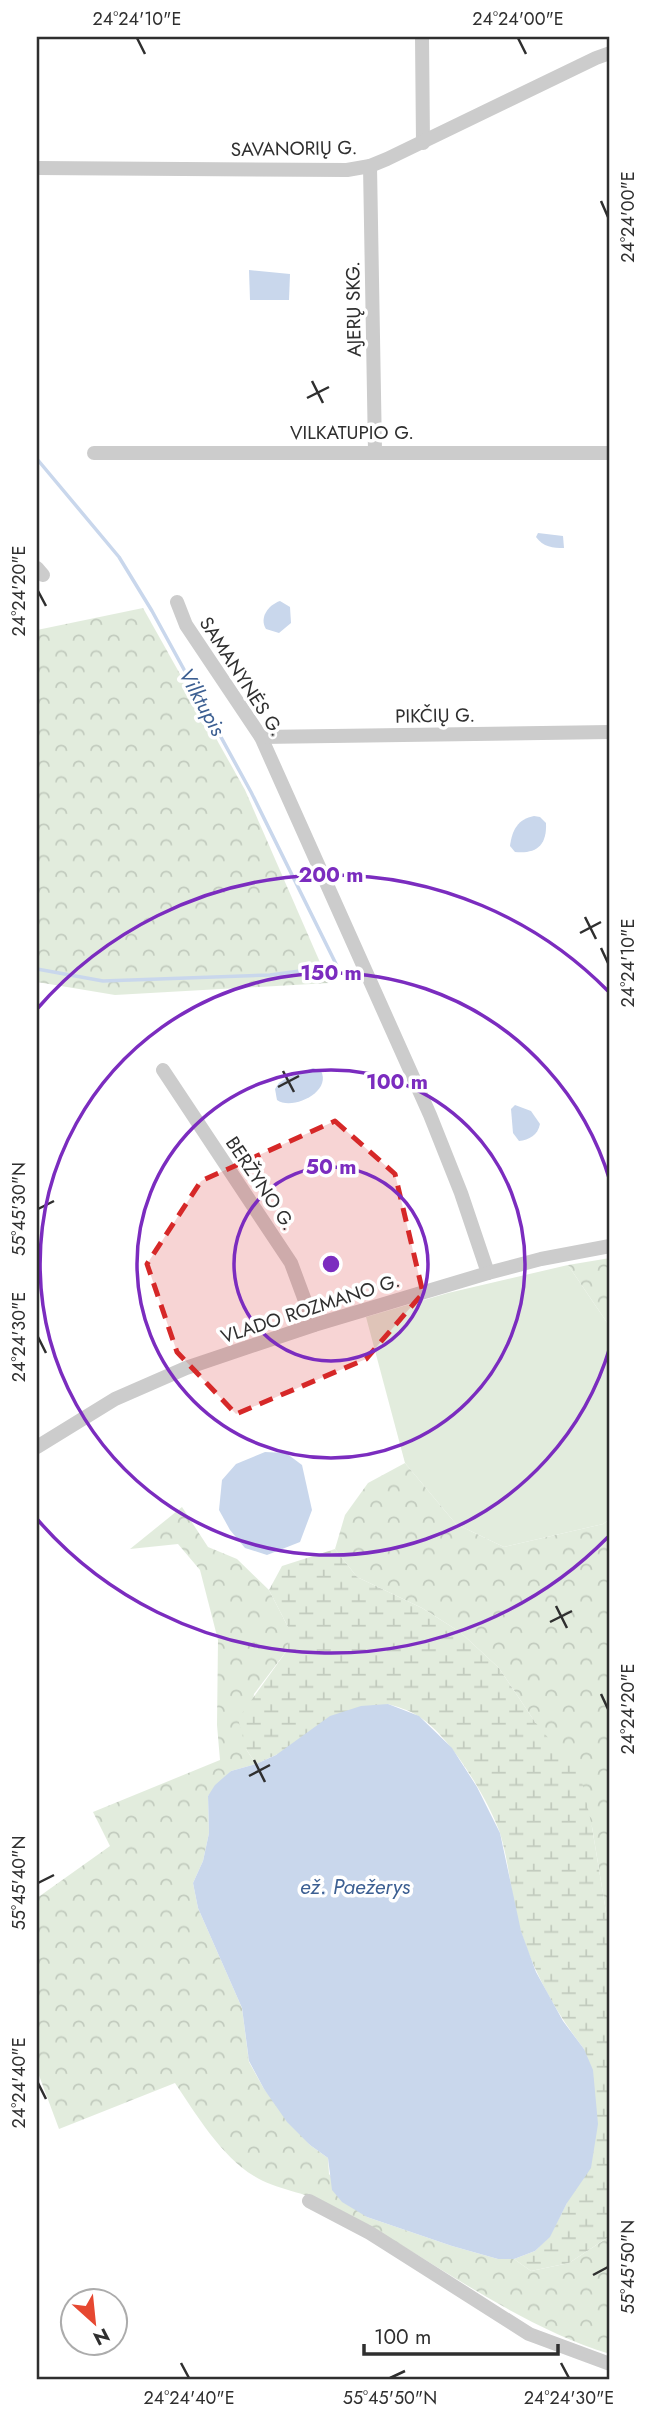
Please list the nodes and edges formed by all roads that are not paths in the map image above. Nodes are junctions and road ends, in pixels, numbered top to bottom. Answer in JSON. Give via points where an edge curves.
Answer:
{"nodes":[{"id":1,"x":422,"y":37,"type":"edge"},
{"id":2,"x":610,"y":53,"type":"edge"},
{"id":3,"x":422,"y":143,"type":"junction"},
{"id":4,"x":370,"y":166,"type":"junction"},
{"id":5,"x":37,"y":168,"type":"edge"},
{"id":6,"x":375,"y":451,"type":"junction"},
{"id":7,"x":94,"y":453,"type":"dead end"},
{"id":8,"x":610,"y":453,"type":"edge"},
{"id":9,"x":177,"y":602,"type":"dead end"},
{"id":10,"x":610,"y":732,"type":"edge"},
{"id":11,"x":261,"y":737,"type":"junction"},
{"id":12,"x":163,"y":1070,"type":"dead end"},
{"id":13,"x":610,"y":1247,"type":"edge"},
{"id":14,"x":488,"y":1273,"type":"junction"},
{"id":15,"x":314,"y":1325,"type":"junction"},
{"id":16,"x":37,"y":1447,"type":"edge"},
{"id":17,"x":309,"y":2201,"type":"dead end"},
{"id":18,"x":610,"y":2364,"type":"edge"}],
"edges":[{"from":1,"to":3,"type":"street"},
{"from":2,"to":3,"type":"street","name":"SAVANORIŲ G."},
{"from":3,"to":4,"type":"street","name":"SAVANORIŲ G."},
{"from":4,"to":5,"type":"street","name":"SAVANORIŲ G.","via":[[347,170]]},
{"from":4,"to":6,"type":"street","name":"AJERŲ SKG."},
{"from":6,"to":7,"type":"street","name":"VILKATUPIO G."},
{"from":6,"to":8,"type":"street","name":"VILKATUPIO G."},
{"from":9,"to":11,"type":"street","name":"SAMANYNĖS G.","via":[[186,625]]},
{"from":10,"to":11,"type":"street","name":"PIKČIŲ G."},
{"from":11,"to":14,"type":"street","name":"SAMANYNĖS G.","via":[[430,1115]]},
{"from":12,"to":15,"type":"street","name":"BERŽYNO G.","via":[[291,1263]]},
{"from":13,"to":14,"type":"street","name":"VLADO ROZMANO G."},
{"from":14,"to":15,"type":"street","name":"VLADO ROZMANO G."},
{"from":15,"to":16,"type":"street","name":"VLADO ROZMANO G.","via":[[186,1368],[115,1399]]},
{"from":17,"to":18,"type":"street","via":[[370,2233],[529,2334]]}]}
